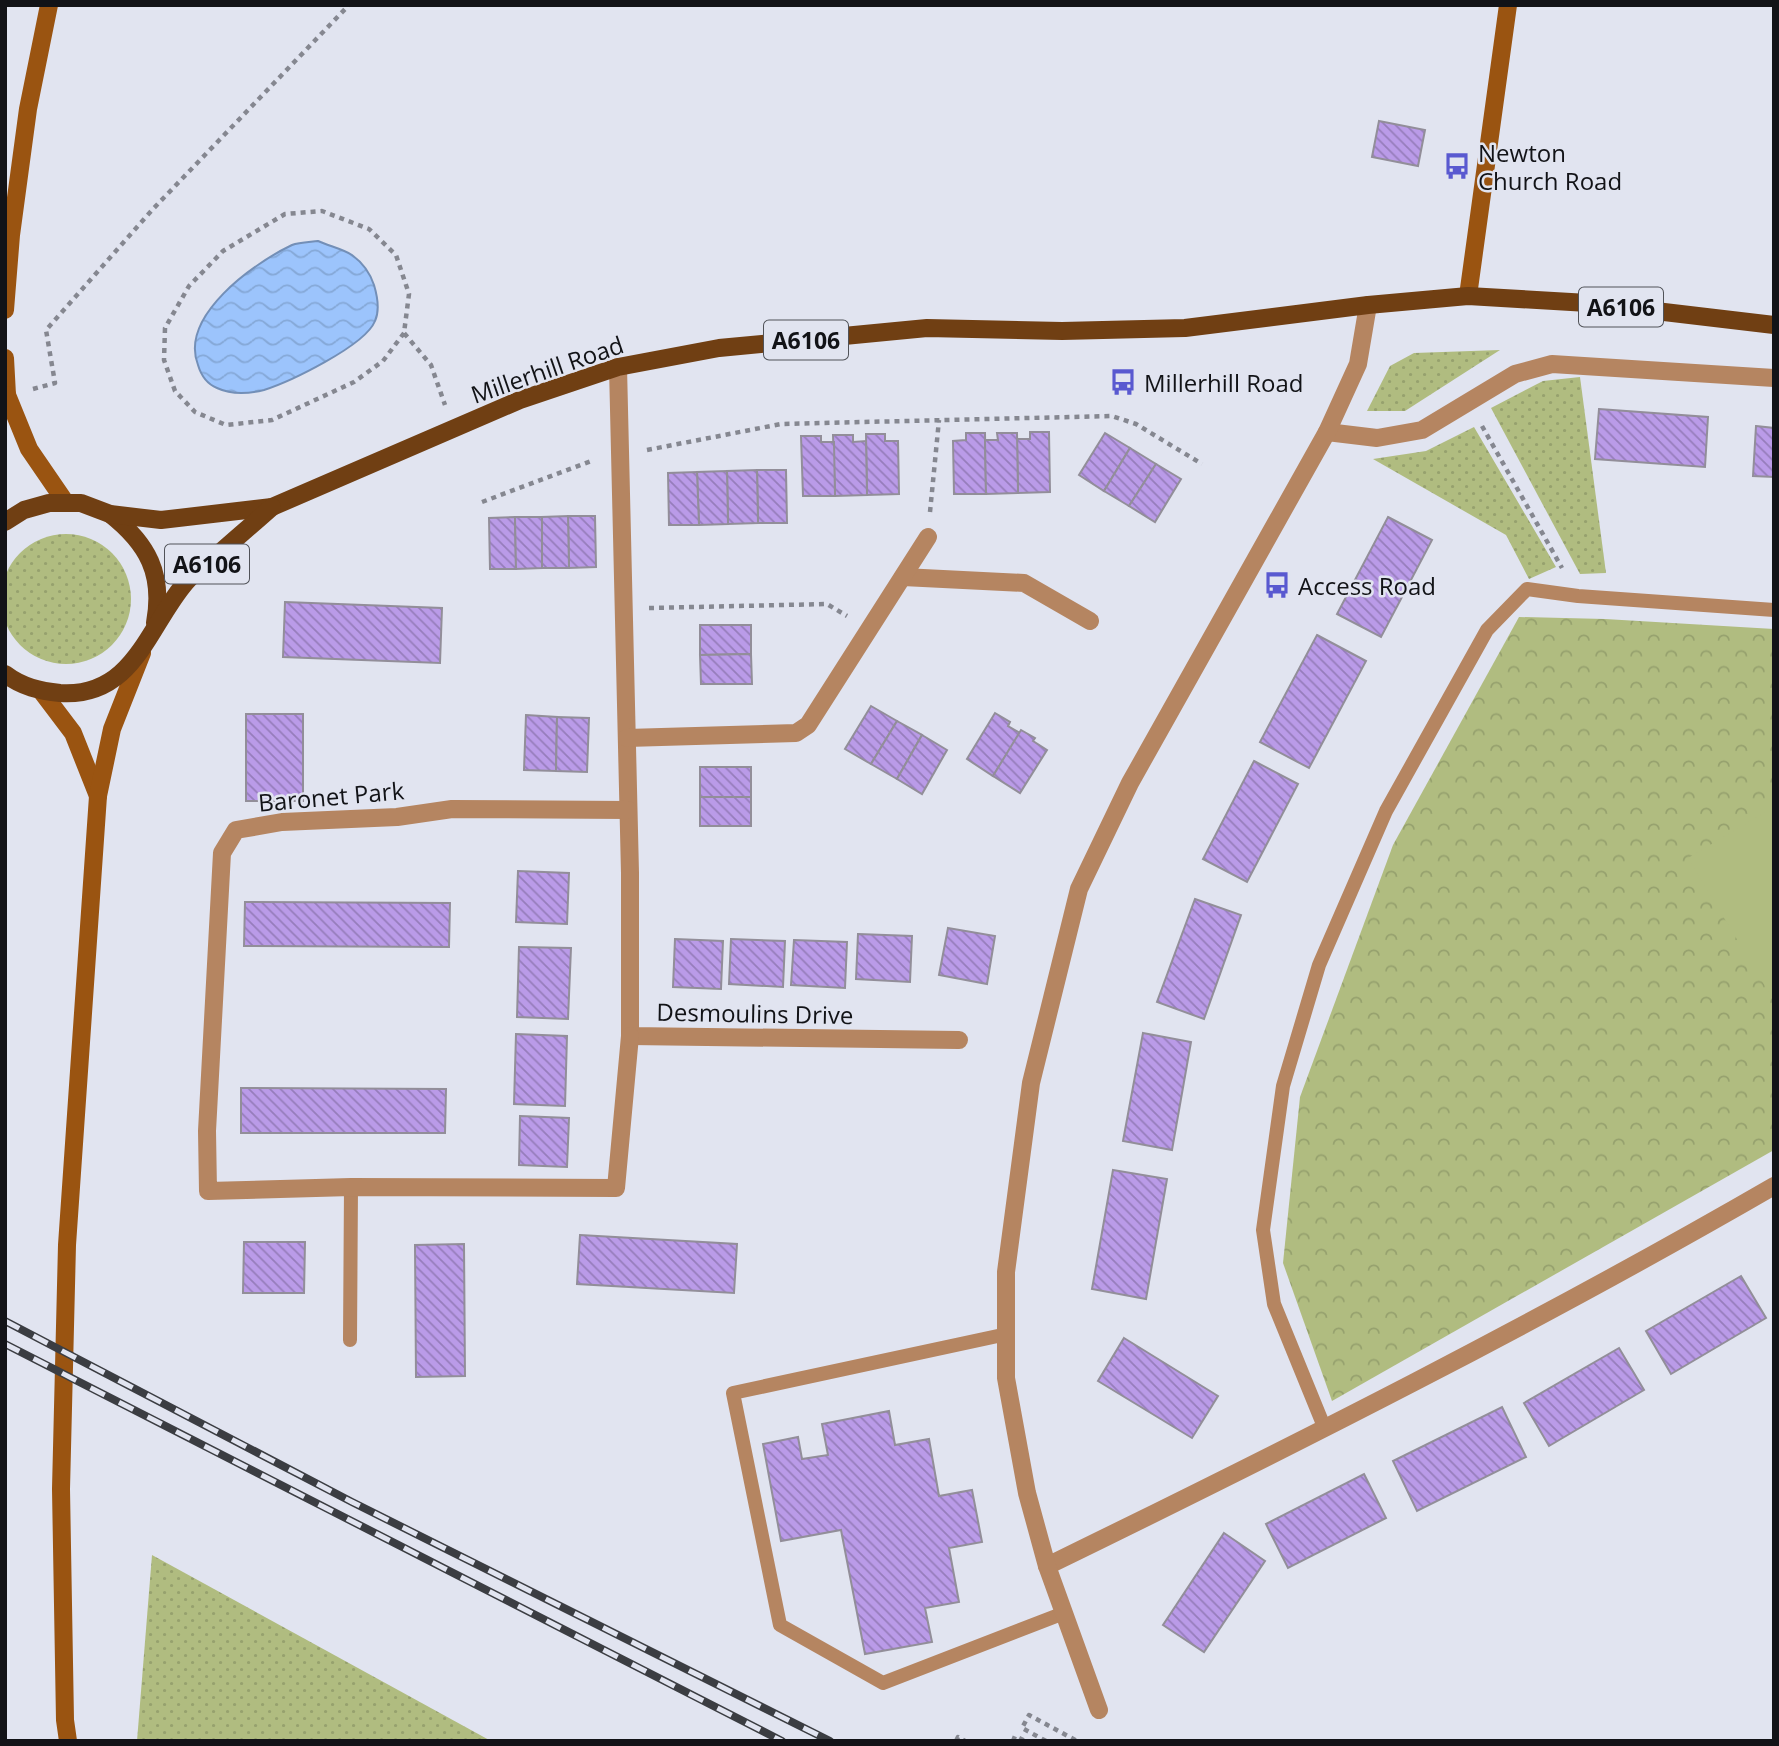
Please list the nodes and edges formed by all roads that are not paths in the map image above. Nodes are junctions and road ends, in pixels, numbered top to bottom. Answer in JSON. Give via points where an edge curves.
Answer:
{"nodes":[{"id":1,"x":50,"y":5,"type":"edge"},
{"id":2,"x":1508,"y":5,"type":"edge"},
{"id":3,"x":1468,"y":296,"type":"junction"},
{"id":4,"x":1368,"y":305,"type":"junction"},
{"id":5,"x":5,"y":310,"type":"edge"},
{"id":6,"x":1774,"y":325,"type":"edge"},
{"id":7,"x":5,"y":358,"type":"edge"},
{"id":8,"x":618,"y":367,"type":"junction"},
{"id":9,"x":1774,"y":378,"type":"edge"},
{"id":10,"x":6,"y":402,"type":"edge"},
{"id":11,"x":1327,"y":432,"type":"junction"},
{"id":12,"x":66,"y":503,"type":"junction"},
{"id":13,"x":272,"y":507,"type":"junction"},
{"id":14,"x":110,"y":514,"type":"junction"},
{"id":15,"x":5,"y":522,"type":"edge"},
{"id":16,"x":928,"y":537,"type":"road end"},
{"id":17,"x":903,"y":577,"type":"junction"},
{"id":18,"x":1774,"y":610,"type":"edge"},
{"id":19,"x":1090,"y":621,"type":"dead end"},
{"id":20,"x":153,"y":630,"type":"junction"},
{"id":21,"x":142,"y":653,"type":"junction"},
{"id":22,"x":7,"y":676,"type":"edge"},
{"id":23,"x":42,"y":692,"type":"junction"},
{"id":24,"x":627,"y":738,"type":"junction"},
{"id":25,"x":97,"y":796,"type":"junction"},
{"id":26,"x":628,"y":810,"type":"junction"},
{"id":27,"x":629,"y":1036,"type":"junction"},
{"id":28,"x":959,"y":1040,"type":"dead end"},
{"id":29,"x":1774,"y":1186,"type":"edge"},
{"id":30,"x":351,"y":1187,"type":"junction"},
{"id":31,"x":1007,"y":1334,"type":"junction"},
{"id":32,"x":350,"y":1340,"type":"dead end"},
{"id":33,"x":1325,"y":1429,"type":"junction"},
{"id":34,"x":1047,"y":1566,"type":"junction"},
{"id":35,"x":1064,"y":1613,"type":"junction"},
{"id":36,"x":1099,"y":1710,"type":"dead end"},
{"id":37,"x":68,"y":1741,"type":"edge"}],
"edges":[{"from":1,"to":5,"type":"main road","via":[[28,109]]},
{"from":2,"to":3,"type":"main road"},
{"from":3,"to":4,"type":"main road","name":"Millerhill Road","number":"A6106"},
{"from":3,"to":6,"type":"main road","name":"Millerhill Road","number":"A6106","via":[[1588,303]]},
{"from":4,"to":8,"type":"main road","name":"Millerhill Road","number":"A6106","via":[[1185,328],[927,328],[719,348]]},
{"from":4,"to":11,"type":"street","via":[[1358,364]]},
{"from":7,"to":10,"type":"main road"},
{"from":8,"to":13,"type":"main road","name":"Millerhill Road","number":"A6106","via":[[520,400]]},
{"from":8,"to":24,"type":"street"},
{"from":9,"to":11,"type":"street","via":[[1552,364],[1515,374],[1422,430],[1377,439]]},
{"from":10,"to":12,"type":"main road","via":[[29,449]]},
{"from":11,"to":31,"type":"street","via":[[1130,783],[1079,889],[1031,1083],[1006,1272]]},
{"from":12,"to":14,"type":"main road","name":"Millerhill Road","number":"A6106","via":[[81,503]]},
{"from":12,"to":15,"type":"main road","name":"Millerhill Road","number":"A6106","via":[[24,510]]},
{"from":13,"to":14,"type":"main road","name":"Millerhill Road","number":"A6106","via":[[161,520]]},
{"from":13,"to":20,"type":"main road","name":"Millerhill Road","number":"A6106","via":[[187,582]]},
{"from":14,"to":20,"type":"main road","name":"Millerhill Road","number":"A6106","via":[[147,552],[156,577],[158,604]]},
{"from":16,"to":17,"type":"street"},
{"from":17,"to":19,"type":"street","via":[[1024,583]]},
{"from":17,"to":24,"type":"street","via":[[808,725],[796,733]]},
{"from":18,"to":33,"type":"lane","via":[[1527,589],[1487,630],[1386,811],[1320,965],[1283,1087],[1263,1230],[1274,1304]]},
{"from":20,"to":21,"type":"main road","name":"Millerhill Road","number":"A6106"},
{"from":21,"to":23,"type":"main road","name":"Millerhill Road","number":"A6106","via":[[122,673],[98,687],[71,694]]},
{"from":21,"to":25,"type":"main road","via":[[113,729]]},
{"from":22,"to":23,"type":"main road","name":"Millerhill Road","number":"A6106"},
{"from":23,"to":25,"type":"main road","via":[[73,733]]},
{"from":24,"to":26,"type":"street"},
{"from":25,"to":37,"type":"main road","via":[[67,1245],[61,1489]]},
{"from":26,"to":27,"type":"street","name":"Desmoulins Drive"},
{"from":26,"to":30,"type":"street","name":"Baronet Park","via":[[452,809],[397,817],[282,822],[236,830],[222,853],[208,1191]]},
{"from":27,"to":28,"type":"street","name":"Desmoulins Drive"},
{"from":27,"to":30,"type":"street","via":[[616,1188]]},
{"from":29,"to":33,"type":"street"},
{"from":30,"to":32,"type":"lane"},
{"from":31,"to":34,"type":"street","via":[[1006,1378],[1027,1493]]},
{"from":31,"to":35,"type":"lane","via":[[733,1393],[780,1625],[883,1683]]},
{"from":33,"to":34,"type":"street"},
{"from":34,"to":35,"type":"street"},
{"from":35,"to":36,"type":"street"}]}
